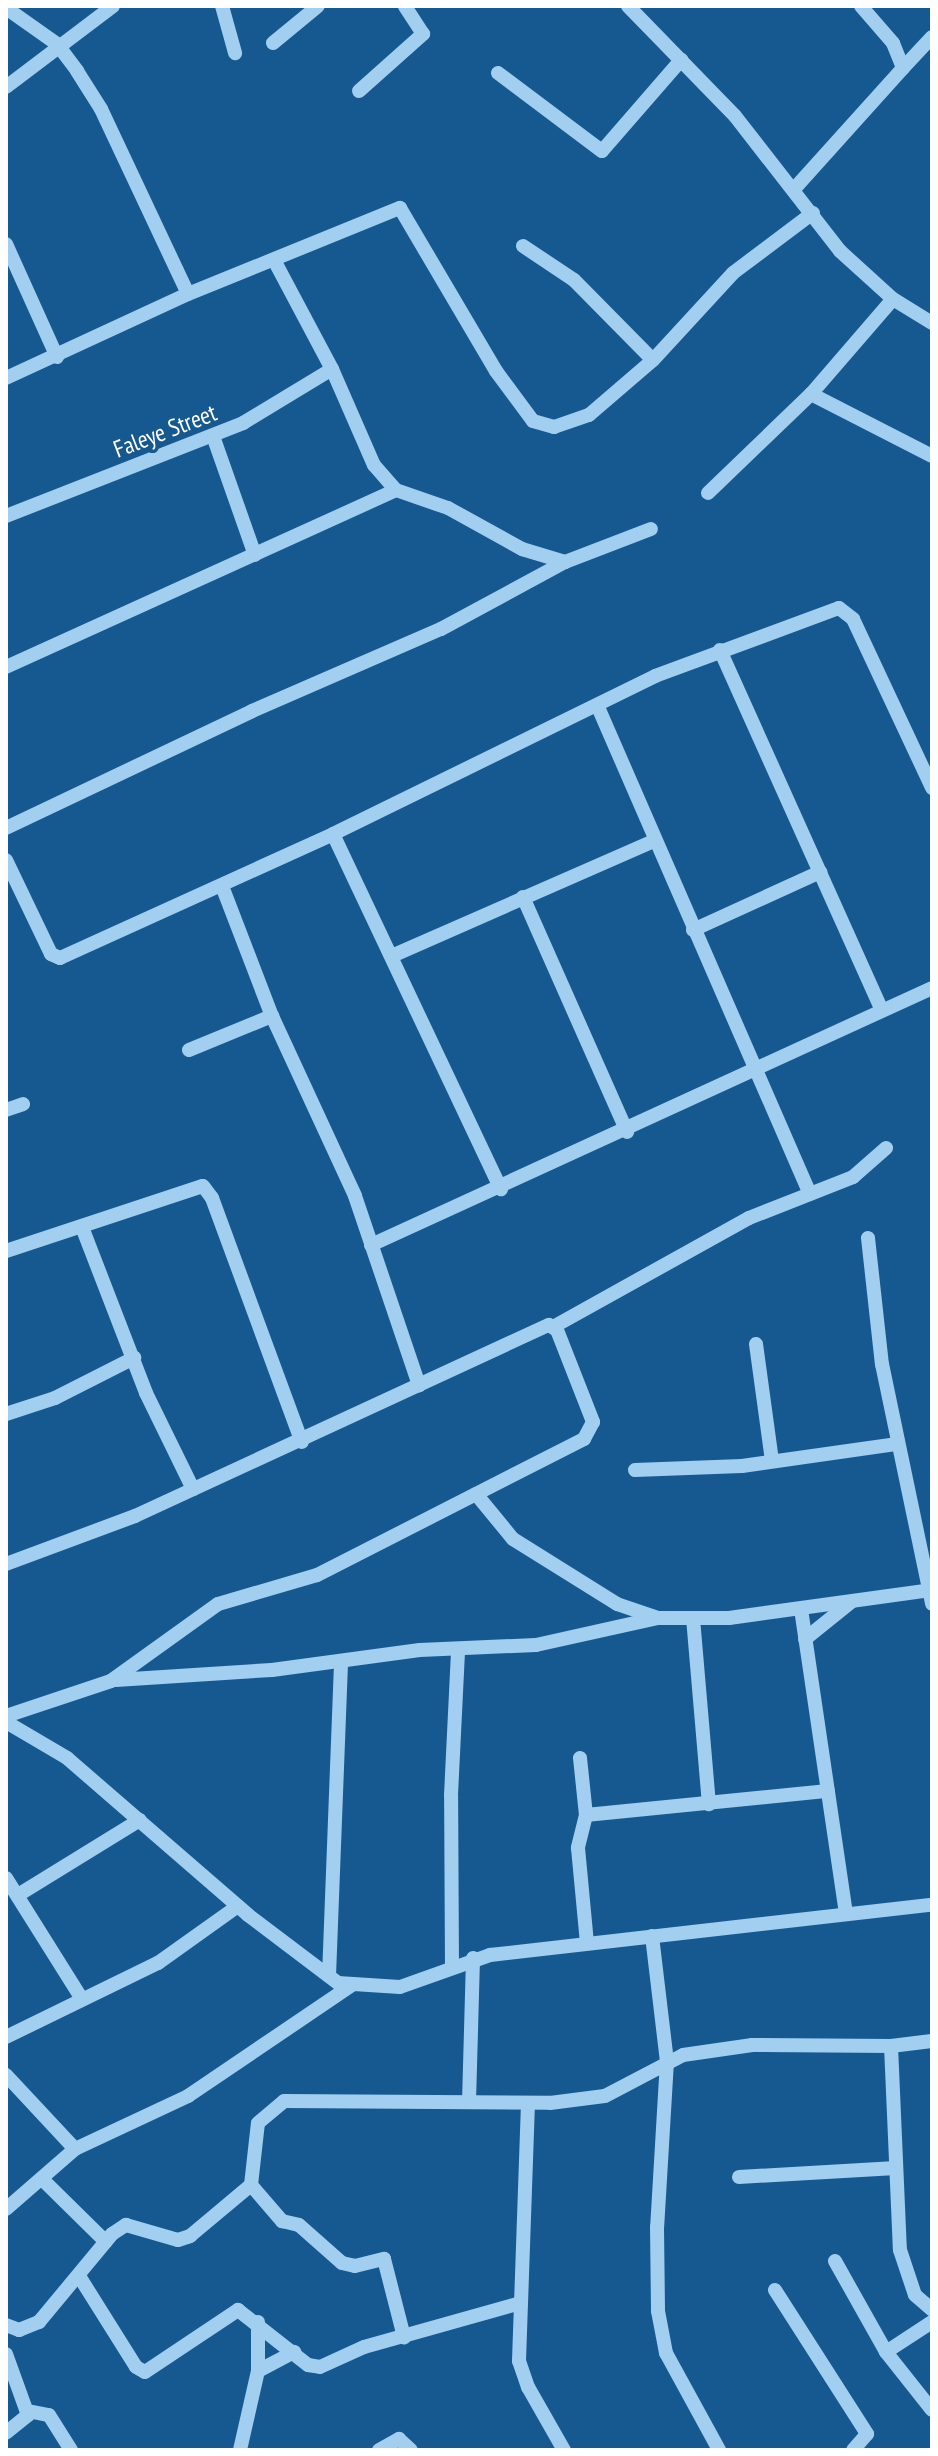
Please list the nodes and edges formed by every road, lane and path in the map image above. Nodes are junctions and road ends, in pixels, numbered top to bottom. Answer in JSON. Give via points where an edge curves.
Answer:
{"nodes":[{"id":1,"x":222,"y":6,"type":"edge"},
{"id":2,"x":318,"y":6,"type":"edge"},
{"id":3,"x":405,"y":6,"type":"edge"},
{"id":4,"x":628,"y":6,"type":"edge"},
{"id":5,"x":861,"y":6,"type":"edge"},
{"id":6,"x":6,"y":8,"type":"edge"},
{"id":7,"x":102,"y":9,"type":"edge"},
{"id":8,"x":932,"y":37,"type":"edge"},
{"id":9,"x":273,"y":43,"type":"dead end"},
{"id":10,"x":57,"y":44,"type":"junction"},
{"id":11,"x":235,"y":53,"type":"dead end"},
{"id":12,"x":681,"y":60,"type":"junction"},
{"id":13,"x":903,"y":68,"type":"junction"},
{"id":14,"x":498,"y":73,"type":"dead end"},
{"id":15,"x":6,"y":87,"type":"edge"},
{"id":16,"x":359,"y":91,"type":"dead end"},
{"id":17,"x":795,"y":188,"type":"junction"},
{"id":18,"x":813,"y":213,"type":"junction"},
{"id":19,"x":6,"y":244,"type":"edge"},
{"id":20,"x":523,"y":246,"type":"dead end"},
{"id":21,"x":274,"y":260,"type":"junction"},
{"id":22,"x":188,"y":294,"type":"junction"},
{"id":23,"x":893,"y":299,"type":"junction"},
{"id":24,"x":932,"y":323,"type":"edge"},
{"id":25,"x":57,"y":357,"type":"junction"},
{"id":26,"x":653,"y":360,"type":"junction"},
{"id":27,"x":332,"y":369,"type":"junction"},
{"id":28,"x":6,"y":378,"type":"edge"},
{"id":29,"x":811,"y":394,"type":"junction"},
{"id":30,"x":213,"y":436,"type":"junction"},
{"id":31,"x":932,"y":456,"type":"edge"},
{"id":32,"x":396,"y":490,"type":"junction"},
{"id":33,"x":708,"y":493,"type":"dead end"},
{"id":34,"x":6,"y":516,"type":"edge"},
{"id":35,"x":651,"y":529,"type":"dead end"},
{"id":36,"x":255,"y":555,"type":"junction"},
{"id":37,"x":565,"y":562,"type":"junction"},
{"id":38,"x":720,"y":650,"type":"junction"},
{"id":39,"x":6,"y":667,"type":"edge"},
{"id":40,"x":598,"y":707,"type":"junction"},
{"id":41,"x":932,"y":788,"type":"edge"},
{"id":42,"x":6,"y":828,"type":"edge"},
{"id":43,"x":333,"y":834,"type":"junction"},
{"id":44,"x":654,"y":841,"type":"junction"},
{"id":45,"x":6,"y":860,"type":"edge"},
{"id":46,"x":820,"y":872,"type":"junction"},
{"id":47,"x":222,"y":886,"type":"junction"},
{"id":48,"x":523,"y":897,"type":"junction"},
{"id":49,"x":693,"y":930,"type":"junction"},
{"id":50,"x":394,"y":955,"type":"junction"},
{"id":51,"x":932,"y":988,"type":"edge"},
{"id":52,"x":882,"y":1010,"type":"junction"},
{"id":53,"x":272,"y":1016,"type":"junction"},
{"id":54,"x":189,"y":1050,"type":"dead end"},
{"id":55,"x":755,"y":1071,"type":"junction"},
{"id":56,"x":23,"y":1104,"type":"dead end"},
{"id":57,"x":6,"y":1110,"type":"edge"},
{"id":58,"x":627,"y":1132,"type":"junction"},
{"id":59,"x":886,"y":1148,"type":"dead end"},
{"id":60,"x":501,"y":1189,"type":"junction"},
{"id":61,"x":810,"y":1194,"type":"junction"},
{"id":62,"x":82,"y":1227,"type":"junction"},
{"id":63,"x":868,"y":1238,"type":"dead end"},
{"id":64,"x":371,"y":1245,"type":"junction"},
{"id":65,"x":6,"y":1251,"type":"edge"},
{"id":66,"x":553,"y":1327,"type":"junction"},
{"id":67,"x":756,"y":1344,"type":"dead end"},
{"id":68,"x":134,"y":1358,"type":"junction"},
{"id":69,"x":419,"y":1385,"type":"junction"},
{"id":70,"x":6,"y":1414,"type":"edge"},
{"id":71,"x":302,"y":1442,"type":"junction"},
{"id":72,"x":897,"y":1444,"type":"junction"},
{"id":73,"x":772,"y":1461,"type":"junction"},
{"id":74,"x":635,"y":1470,"type":"dead end"},
{"id":75,"x":193,"y":1489,"type":"junction"},
{"id":76,"x":476,"y":1494,"type":"junction"},
{"id":77,"x":6,"y":1564,"type":"edge"},
{"id":78,"x":931,"y":1595,"type":"edge"},
{"id":79,"x":854,"y":1599,"type":"junction"},
{"id":80,"x":801,"y":1609,"type":"junction"},
{"id":81,"x":658,"y":1618,"type":"junction"},
{"id":82,"x":693,"y":1618,"type":"junction"},
{"id":83,"x":805,"y":1639,"type":"junction"},
{"id":84,"x":458,"y":1651,"type":"junction"},
{"id":85,"x":156,"y":1652,"type":"junction"},
{"id":86,"x":341,"y":1662,"type":"junction"},
{"id":87,"x":166,"y":1673,"type":"junction"},
{"id":88,"x":111,"y":1681,"type":"junction"},
{"id":89,"x":7,"y":1715,"type":"edge"},
{"id":90,"x":580,"y":1758,"type":"dead end"},
{"id":91,"x":828,"y":1791,"type":"junction"},
{"id":92,"x":709,"y":1804,"type":"junction"},
{"id":93,"x":586,"y":1815,"type":"junction"},
{"id":94,"x":140,"y":1820,"type":"junction"},
{"id":95,"x":6,"y":1878,"type":"edge"},
{"id":96,"x":18,"y":1895,"type":"junction"},
{"id":97,"x":932,"y":1905,"type":"edge"},
{"id":98,"x":238,"y":1906,"type":"junction"},
{"id":99,"x":846,"y":1914,"type":"junction"},
{"id":100,"x":652,"y":1936,"type":"junction"},
{"id":101,"x":587,"y":1944,"type":"junction"},
{"id":102,"x":473,"y":1958,"type":"junction"},
{"id":103,"x":452,"y":1967,"type":"junction"},
{"id":104,"x":329,"y":1976,"type":"junction"},
{"id":105,"x":352,"y":1985,"type":"junction"},
{"id":106,"x":82,"y":1999,"type":"junction"},
{"id":107,"x":6,"y":2037,"type":"edge"},
{"id":108,"x":932,"y":2041,"type":"edge"},
{"id":109,"x":891,"y":2046,"type":"junction"},
{"id":110,"x":667,"y":2061,"type":"junction"},
{"id":111,"x":6,"y":2075,"type":"edge"},
{"id":112,"x":469,"y":2102,"type":"junction"},
{"id":113,"x":528,"y":2103,"type":"junction"},
{"id":114,"x":75,"y":2149,"type":"junction"},
{"id":115,"x":896,"y":2168,"type":"junction"},
{"id":116,"x":739,"y":2177,"type":"dead end"},
{"id":117,"x":43,"y":2180,"type":"junction"},
{"id":118,"x":251,"y":2185,"type":"junction"},
{"id":119,"x":6,"y":2209,"type":"edge"},
{"id":120,"x":106,"y":2242,"type":"junction"},
{"id":121,"x":835,"y":2261,"type":"dead end"},
{"id":122,"x":79,"y":2276,"type":"junction"},
{"id":123,"x":775,"y":2290,"type":"dead end"},
{"id":124,"x":521,"y":2303,"type":"junction"},
{"id":125,"x":932,"y":2310,"type":"edge"},
{"id":126,"x":258,"y":2322,"type":"junction"},
{"id":127,"x":932,"y":2322,"type":"edge"},
{"id":128,"x":6,"y":2325,"type":"edge"},
{"id":129,"x":404,"y":2337,"type":"junction"},
{"id":130,"x":294,"y":2352,"type":"junction"},
{"id":131,"x":886,"y":2352,"type":"junction"},
{"id":132,"x":6,"y":2354,"type":"edge"},
{"id":133,"x":258,"y":2371,"type":"junction"},
{"id":134,"x":932,"y":2410,"type":"edge"},
{"id":135,"x":28,"y":2411,"type":"junction"},
{"id":136,"x":6,"y":2433,"type":"edge"},
{"id":137,"x":717,"y":2449,"type":"edge"},
{"id":138,"x":71,"y":2450,"type":"edge"},
{"id":139,"x":240,"y":2450,"type":"edge"},
{"id":140,"x":379,"y":2450,"type":"edge"},
{"id":141,"x":411,"y":2450,"type":"edge"},
{"id":142,"x":564,"y":2450,"type":"edge"},
{"id":143,"x":853,"y":2450,"type":"edge"}],
"edges":[{"from":1,"to":11,"type":"street"},
{"from":2,"to":9,"type":"street"},
{"from":3,"to":16,"type":"street","via":[[423,34]]},
{"from":4,"to":12,"type":"street"},
{"from":5,"to":13,"type":"street","via":[[893,43]]},
{"from":6,"to":10,"type":"street"},
{"from":7,"to":10,"type":"street"},
{"from":8,"to":13,"type":"street"},
{"from":10,"to":15,"type":"street"},
{"from":10,"to":22,"type":"street","via":[[101,109]]},
{"from":12,"to":14,"type":"street","via":[[602,151]]},
{"from":12,"to":17,"type":"street"},
{"from":13,"to":17,"type":"street"},
{"from":17,"to":18,"type":"street"},
{"from":18,"to":23,"type":"street","via":[[840,251]]},
{"from":18,"to":26,"type":"street","via":[[733,273]]},
{"from":19,"to":25,"type":"street"},
{"from":20,"to":26,"type":"street","via":[[574,280]]},
{"from":21,"to":22,"type":"street"},
{"from":21,"to":26,"type":"street","via":[[400,208],[496,371],[544,428],[589,415]]},
{"from":21,"to":27,"type":"street"},
{"from":22,"to":25,"type":"street"},
{"from":23,"to":24,"type":"street"},
{"from":23,"to":29,"type":"street"},
{"from":25,"to":28,"type":"street"},
{"from":27,"to":30,"type":"street","name":"Faleye Street"},
{"from":27,"to":32,"type":"street","via":[[374,465]]},
{"from":29,"to":31,"type":"street"},
{"from":29,"to":33,"type":"street"},
{"from":30,"to":34,"type":"street","name":"Faleye Street"},
{"from":30,"to":36,"type":"street"},
{"from":32,"to":36,"type":"street"},
{"from":32,"to":37,"type":"street","via":[[448,508],[522,549]]},
{"from":35,"to":37,"type":"street"},
{"from":36,"to":39,"type":"street"},
{"from":37,"to":42,"type":"street","via":[[441,629],[252,711]]},
{"from":38,"to":40,"type":"street"},
{"from":38,"to":41,"type":"street","via":[[833,609],[847,611]]},
{"from":38,"to":46,"type":"street"},
{"from":40,"to":43,"type":"street"},
{"from":40,"to":44,"type":"street"},
{"from":43,"to":47,"type":"street"},
{"from":43,"to":50,"type":"street"},
{"from":44,"to":48,"type":"street"},
{"from":44,"to":49,"type":"street"},
{"from":45,"to":47,"type":"street","via":[[51,954],[60,958]]},
{"from":46,"to":49,"type":"street"},
{"from":46,"to":52,"type":"street"},
{"from":47,"to":53,"type":"street"},
{"from":48,"to":50,"type":"street"},
{"from":48,"to":58,"type":"street"},
{"from":49,"to":55,"type":"street"},
{"from":50,"to":60,"type":"street"},
{"from":51,"to":52,"type":"street"},
{"from":52,"to":55,"type":"street"},
{"from":53,"to":54,"type":"street"},
{"from":53,"to":64,"type":"street","via":[[355,1196]]},
{"from":55,"to":58,"type":"street"},
{"from":55,"to":61,"type":"street"},
{"from":56,"to":57,"type":"street"},
{"from":58,"to":60,"type":"street"},
{"from":59,"to":61,"type":"street","via":[[867,1169]]},
{"from":60,"to":64,"type":"street"},
{"from":61,"to":66,"type":"street","via":[[713,1236]]},
{"from":62,"to":65,"type":"street"},
{"from":62,"to":68,"type":"street"},
{"from":62,"to":71,"type":"street","via":[[203,1186],[212,1198]]},
{"from":63,"to":72,"type":"street"},
{"from":64,"to":69,"type":"street"},
{"from":66,"to":69,"type":"street"},
{"from":66,"to":76,"type":"street","via":[[594,1427],[584,1439]]},
{"from":67,"to":73,"type":"street"},
{"from":68,"to":70,"type":"street","via":[[55,1398]]},
{"from":68,"to":75,"type":"street"},
{"from":69,"to":71,"type":"street"},
{"from":71,"to":75,"type":"street"},
{"from":72,"to":73,"type":"street"},
{"from":72,"to":78,"type":"street"},
{"from":73,"to":74,"type":"street"},
{"from":75,"to":77,"type":"street"},
{"from":76,"to":81,"type":"street","via":[[513,1539],[617,1604]]},
{"from":76,"to":85,"type":"street","via":[[317,1575],[218,1604]]},
{"from":78,"to":79,"type":"street"},
{"from":79,"to":80,"type":"street"},
{"from":79,"to":83,"type":"street"},
{"from":80,"to":82,"type":"street"},
{"from":80,"to":83,"type":"street"},
{"from":81,"to":82,"type":"street"},
{"from":81,"to":84,"type":"street","via":[[536,1645]]},
{"from":82,"to":92,"type":"street"},
{"from":83,"to":91,"type":"street"},
{"from":84,"to":86,"type":"street","via":[[420,1650]]},
{"from":84,"to":103,"type":"street","via":[[451,1795]]},
{"from":85,"to":87,"type":"street"},
{"from":85,"to":88,"type":"street"},
{"from":86,"to":87,"type":"street","via":[[210,1675]]},
{"from":86,"to":104,"type":"street"},
{"from":87,"to":88,"type":"street"},
{"from":88,"to":89,"type":"street"},
{"from":89,"to":94,"type":"street"},
{"from":90,"to":93,"type":"street"},
{"from":91,"to":92,"type":"street"},
{"from":91,"to":99,"type":"street"},
{"from":92,"to":93,"type":"street"},
{"from":93,"to":101,"type":"street","via":[[578,1848]]},
{"from":94,"to":96,"type":"street"},
{"from":94,"to":98,"type":"street"},
{"from":95,"to":96,"type":"street"},
{"from":96,"to":106,"type":"street"},
{"from":97,"to":99,"type":"street"},
{"from":98,"to":104,"type":"street"},
{"from":98,"to":106,"type":"street","via":[[158,1963]]},
{"from":99,"to":100,"type":"street"},
{"from":100,"to":101,"type":"street"},
{"from":100,"to":110,"type":"street"},
{"from":101,"to":102,"type":"street"},
{"from":102,"to":103,"type":"street"},
{"from":102,"to":112,"type":"street"},
{"from":103,"to":105,"type":"street","via":[[400,1987]]},
{"from":104,"to":105,"type":"street"},
{"from":105,"to":114,"type":"street","via":[[188,2096]]},
{"from":106,"to":107,"type":"street"},
{"from":108,"to":109,"type":"street"},
{"from":109,"to":110,"type":"street","via":[[752,2045]]},
{"from":109,"to":115,"type":"street"},
{"from":110,"to":113,"type":"street","via":[[605,2096]]},
{"from":110,"to":137,"type":"street","via":[[657,2227],[658,2311],[666,2353]]},
{"from":111,"to":114,"type":"street"},
{"from":112,"to":113,"type":"street"},
{"from":112,"to":118,"type":"street","via":[[284,2101],[258,2123]]},
{"from":113,"to":124,"type":"street"},
{"from":114,"to":117,"type":"street"},
{"from":115,"to":116,"type":"street"},
{"from":115,"to":125,"type":"street","via":[[906,2273],[915,2295]]},
{"from":117,"to":119,"type":"street"},
{"from":117,"to":120,"type":"street"},
{"from":118,"to":120,"type":"street","via":[[183,2239],[126,2225]]},
{"from":118,"to":129,"type":"street","via":[[274,2215],[310,2233],[342,2263],[355,2266],[384,2259]]},
{"from":120,"to":122,"type":"street"},
{"from":121,"to":131,"type":"street"},
{"from":122,"to":126,"type":"street","via":[[141,2371],[152,2370],[238,2310]]},
{"from":122,"to":128,"type":"street","via":[[32,2327]]},
{"from":123,"to":143,"type":"street","via":[[867,2434]]},
{"from":124,"to":129,"type":"street"},
{"from":124,"to":142,"type":"street","via":[[522,2376]]},
{"from":126,"to":130,"type":"street"},
{"from":126,"to":133,"type":"street"},
{"from":127,"to":131,"type":"street"},
{"from":129,"to":130,"type":"street","via":[[320,2367],[308,2365]]},
{"from":130,"to":133,"type":"street"},
{"from":131,"to":134,"type":"street"},
{"from":132,"to":135,"type":"street"},
{"from":133,"to":139,"type":"street"},
{"from":135,"to":136,"type":"street","via":[[25,2420]]},
{"from":135,"to":138,"type":"street","via":[[49,2415]]},
{"from":140,"to":141,"type":"street","via":[[399,2439]]}]}
